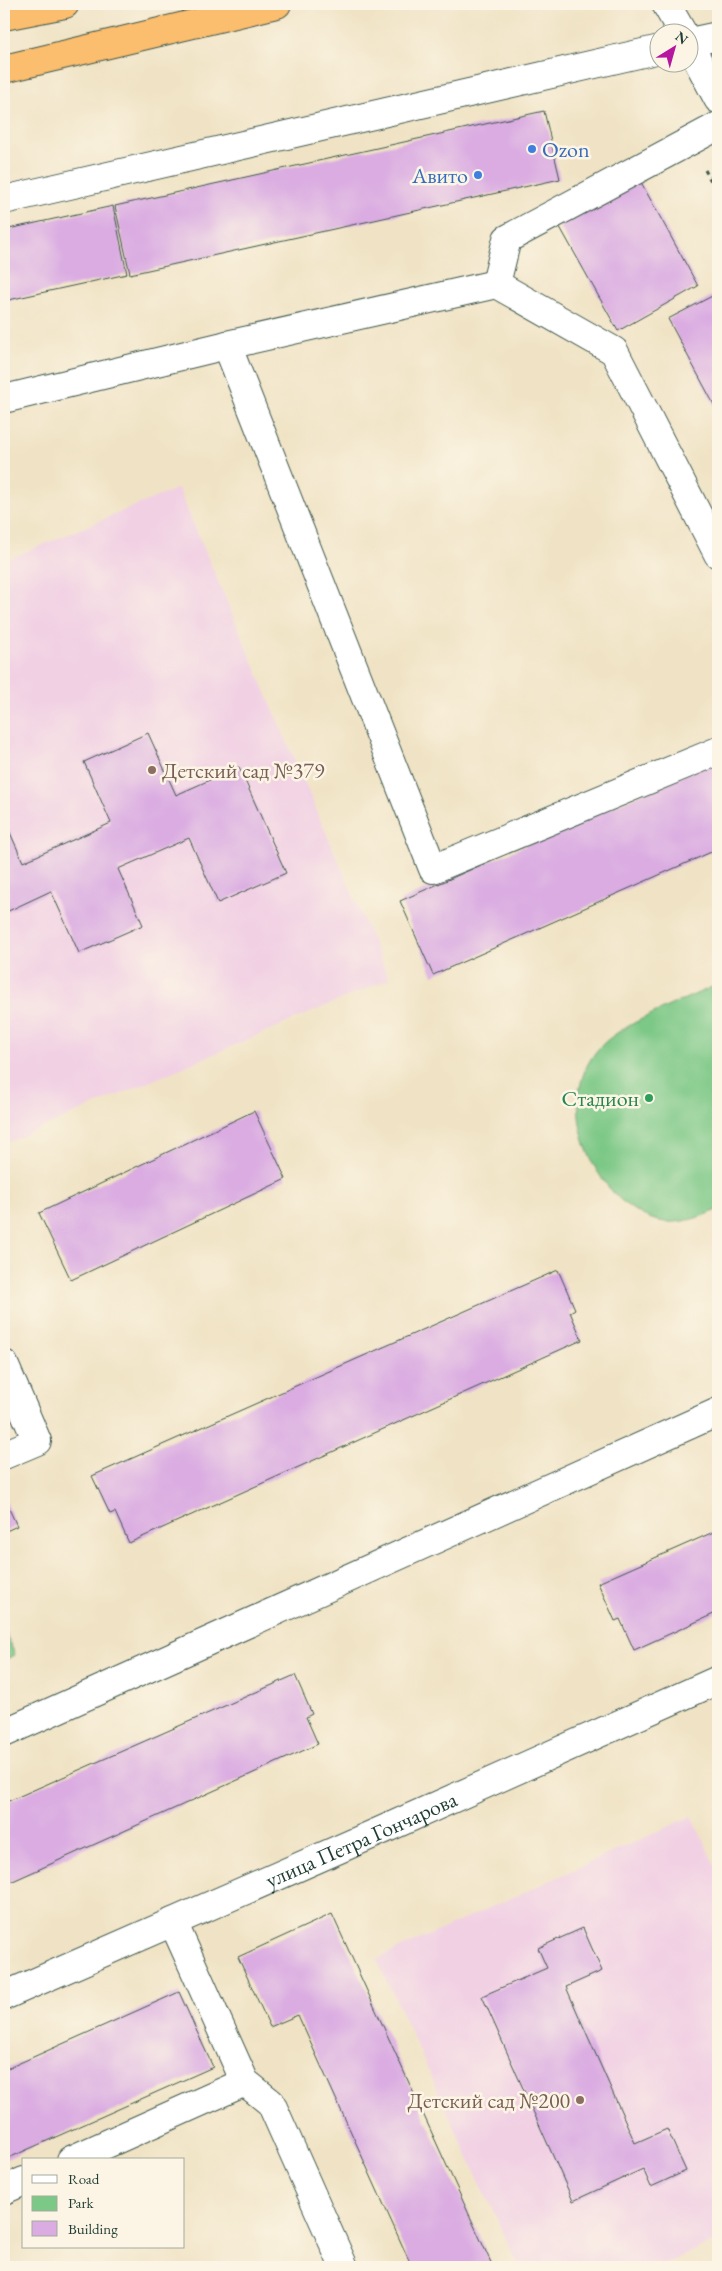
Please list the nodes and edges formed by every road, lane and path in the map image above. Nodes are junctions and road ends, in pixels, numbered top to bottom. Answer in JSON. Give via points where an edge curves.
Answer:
{"nodes":[{"id":1,"x":65,"y":4,"type":"edge"},
{"id":2,"x":277,"y":4,"type":"edge"},
{"id":3,"x":666,"y":4,"type":"edge"},
{"id":4,"x":4,"y":16,"type":"edge"},
{"id":5,"x":676,"y":22,"type":"edge"},
{"id":6,"x":718,"y":36,"type":"edge"},
{"id":7,"x":700,"y":40,"type":"edge"},
{"id":8,"x":650,"y":51,"type":"edge"},
{"id":9,"x":700,"y":65,"type":"edge"},
{"id":10,"x":4,"y":69,"type":"edge"},
{"id":11,"x":718,"y":99,"type":"edge"},
{"id":12,"x":718,"y":126,"type":"edge"},
{"id":13,"x":705,"y":169,"type":"dead end"},
{"id":14,"x":718,"y":194,"type":"edge"},
{"id":15,"x":4,"y":200,"type":"edge"},
{"id":16,"x":496,"y":284,"type":"junction"},
{"id":17,"x":227,"y":344,"type":"junction"},
{"id":18,"x":4,"y":399,"type":"edge"},
{"id":19,"x":718,"y":554,"type":"edge"},
{"id":20,"x":718,"y":751,"type":"edge"},
{"id":21,"x":4,"y":1364,"type":"edge"},
{"id":22,"x":718,"y":1412,"type":"edge"},
{"id":23,"x":4,"y":1455,"type":"edge"},
{"id":24,"x":718,"y":1680,"type":"edge"},
{"id":25,"x":4,"y":1733,"type":"edge"},
{"id":26,"x":173,"y":1922,"type":"junction"},
{"id":27,"x":4,"y":1996,"type":"edge"},
{"id":28,"x":245,"y":2082,"type":"junction"},
{"id":29,"x":75,"y":2158,"type":"edge"},
{"id":30,"x":22,"y":2182,"type":"edge"},
{"id":31,"x":4,"y":2190,"type":"edge"},
{"id":32,"x":344,"y":2267,"type":"edge"}],
"edges":[{"from":1,"to":4,"type":"highway"},
{"from":2,"to":10,"type":"highway"},
{"from":3,"to":5,"type":"street"},
{"from":6,"to":7,"type":"street"},
{"from":8,"to":15,"type":"street"},
{"from":9,"to":11,"type":"street"},
{"from":12,"to":16,"type":"street","via":[[507,239]]},
{"from":13,"to":14,"type":"path"},
{"from":16,"to":17,"type":"street"},
{"from":16,"to":19,"type":"street","via":[[614,351]]},
{"from":17,"to":18,"type":"street"},
{"from":17,"to":20,"type":"street","via":[[433,869]]},
{"from":21,"to":23,"type":"street","via":[[37,1441]]},
{"from":22,"to":25,"type":"street"},
{"from":24,"to":26,"type":"street","name":"улица Петра Гончарова"},
{"from":26,"to":27,"type":"street","name":"улица Петра Гончарова"},
{"from":26,"to":28,"type":"street"},
{"from":28,"to":29,"type":"street"},
{"from":28,"to":32,"type":"street","via":[[271,2103]]},
{"from":30,"to":31,"type":"street"}]}
